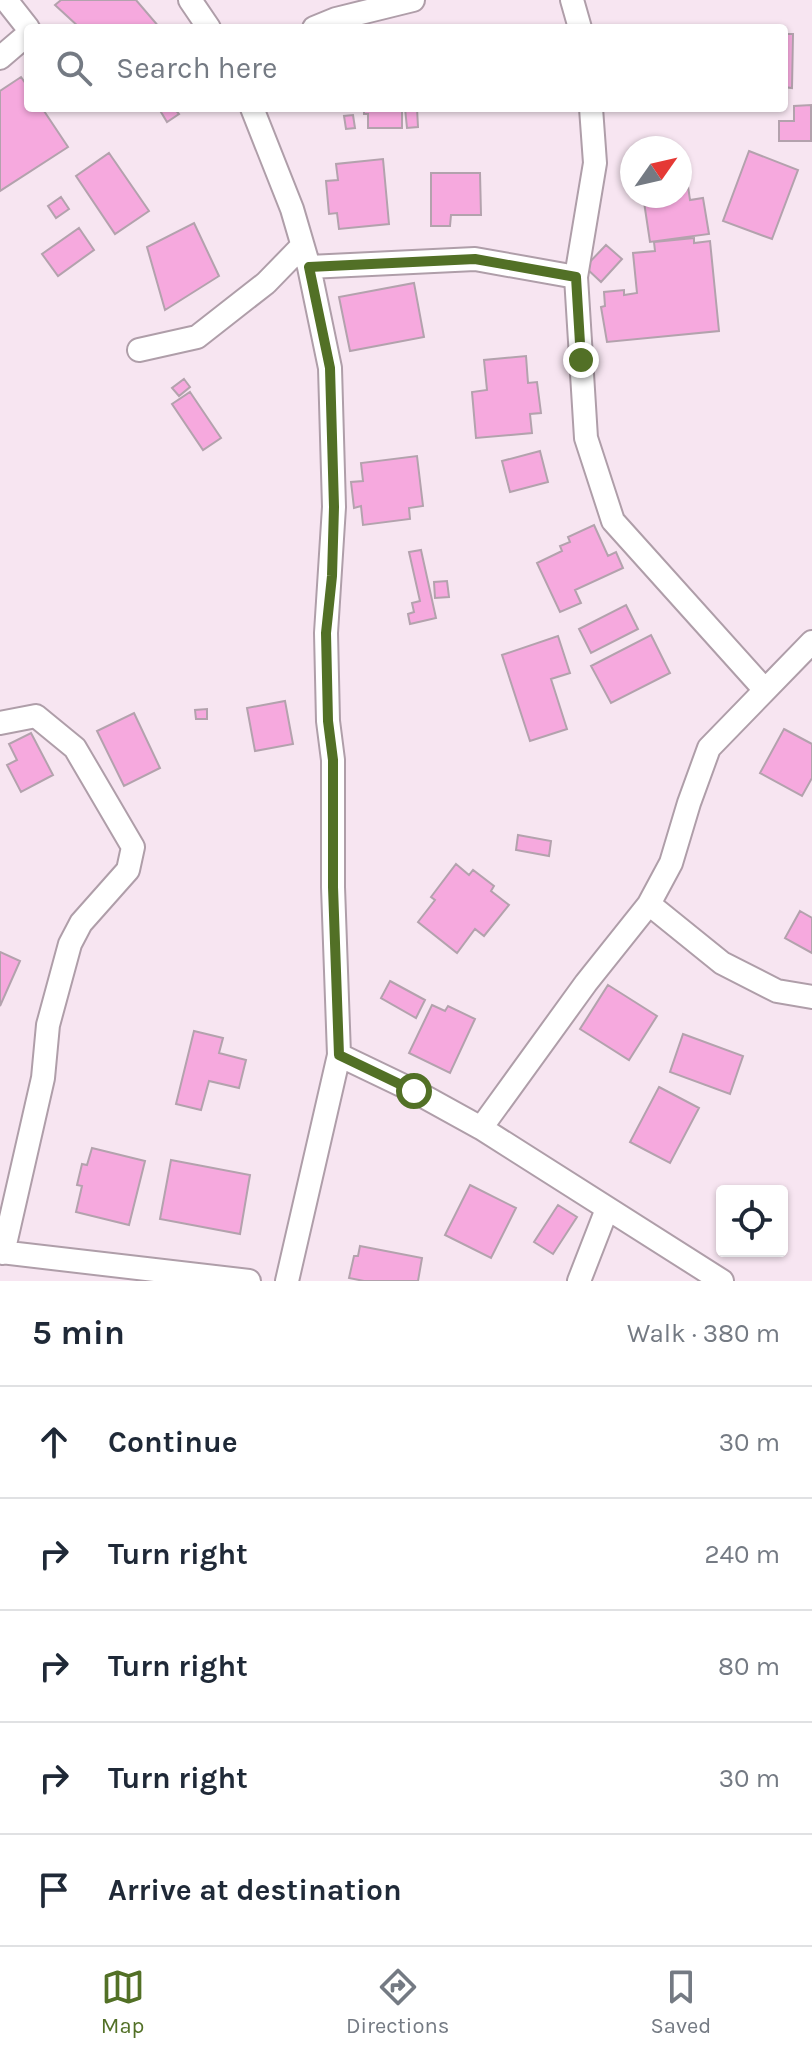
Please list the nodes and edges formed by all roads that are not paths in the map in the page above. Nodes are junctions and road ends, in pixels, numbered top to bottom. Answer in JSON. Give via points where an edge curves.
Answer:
{"nodes":[{"id":1,"x":6,"y":0,"type":"edge"},
{"id":2,"x":190,"y":0,"type":"edge"},
{"id":3,"x":413,"y":0,"type":"edge"},
{"id":4,"x":572,"y":0,"type":"edge"},
{"id":5,"x":206,"y":24,"type":"edge"},
{"id":6,"x":324,"y":24,"type":"edge"},
{"id":7,"x":579,"y":24,"type":"edge"},
{"id":8,"x":24,"y":25,"type":"edge"},
{"id":9,"x":24,"y":35,"type":"edge"},
{"id":10,"x":0,"y":58,"type":"edge"},
{"id":11,"x":254,"y":112,"type":"edge"},
{"id":12,"x":591,"y":112,"type":"edge"},
{"id":13,"x":306,"y":257,"type":"junction"},
{"id":14,"x":576,"y":277,"type":"junction"},
{"id":15,"x":139,"y":350,"type":"dead end"},
{"id":16,"x":812,"y":642,"type":"edge"},
{"id":17,"x":764,"y":689,"type":"junction"},
{"id":18,"x":0,"y":723,"type":"edge"},
{"id":19,"x":649,"y":904,"type":"junction"},
{"id":20,"x":812,"y":997,"type":"edge"},
{"id":21,"x":339,"y":1055,"type":"junction"},
{"id":22,"x":481,"y":1128,"type":"junction"},
{"id":23,"x":607,"y":1209,"type":"junction"},
{"id":24,"x":2,"y":1252,"type":"edge"},
{"id":25,"x":249,"y":1281,"type":"edge"},
{"id":26,"x":287,"y":1281,"type":"edge"},
{"id":27,"x":579,"y":1281,"type":"edge"},
{"id":28,"x":722,"y":1281,"type":"edge"}],
"edges":[{"from":1,"to":8,"type":"street"},
{"from":2,"to":5,"type":"street"},
{"from":3,"to":6,"type":"street"},
{"from":4,"to":7,"type":"street"},
{"from":9,"to":10,"type":"street"},
{"from":11,"to":13,"type":"street"},
{"from":12,"to":14,"type":"street","via":[[595,163]]},
{"from":13,"to":14,"type":"street","via":[[475,259]]},
{"from":13,"to":15,"type":"street","via":[[197,337]]},
{"from":13,"to":21,"type":"street","via":[[330,368],[334,507],[326,633]]},
{"from":14,"to":17,"type":"street","via":[[586,438],[613,521]]},
{"from":16,"to":17,"type":"street"},
{"from":17,"to":19,"type":"street","via":[[709,748],[671,863]]},
{"from":18,"to":24,"type":"street","via":[[36,716],[75,748],[133,847],[128,870],[81,923],[70,944],[48,1025],[43,1078]]},
{"from":19,"to":20,"type":"street","via":[[722,963],[777,991]]},
{"from":19,"to":22,"type":"street"},
{"from":21,"to":22,"type":"street"},
{"from":21,"to":26,"type":"street"},
{"from":22,"to":23,"type":"street"},
{"from":23,"to":27,"type":"street"},
{"from":23,"to":28,"type":"street"},
{"from":24,"to":25,"type":"street"}]}
